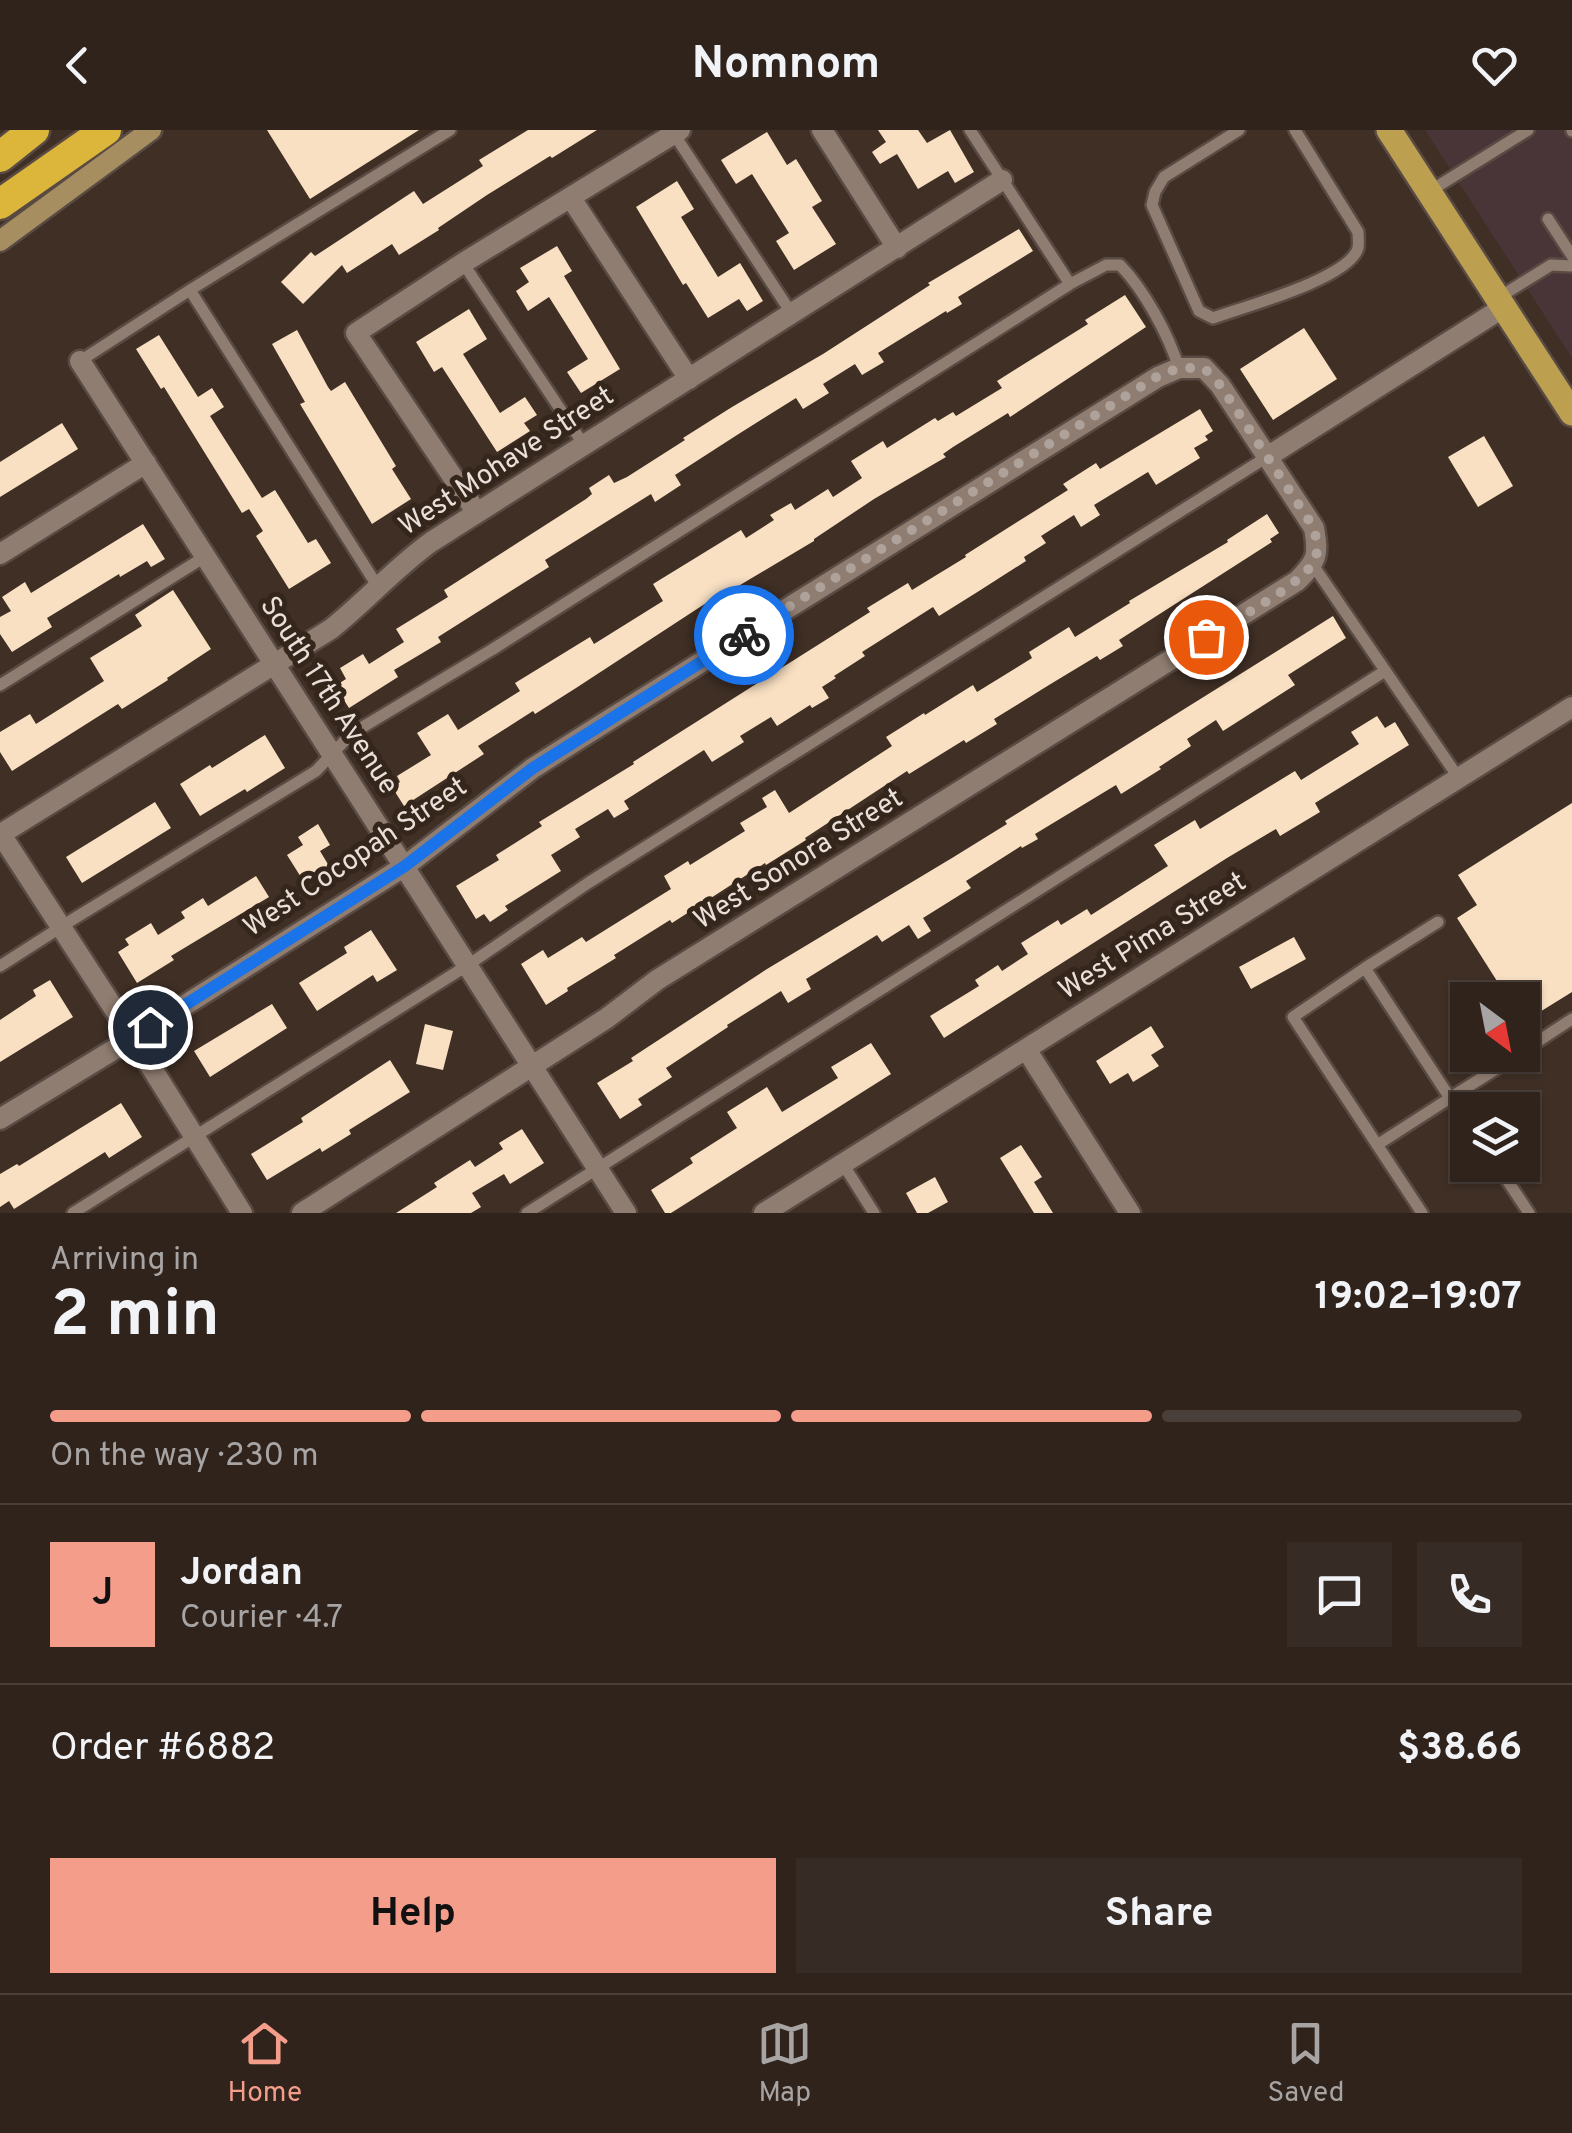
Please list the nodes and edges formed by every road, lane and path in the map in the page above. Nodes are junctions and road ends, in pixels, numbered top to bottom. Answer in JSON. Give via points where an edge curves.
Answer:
{"nodes":[{"id":1,"x":34,"y":130,"type":"edge"},
{"id":2,"x":106,"y":130,"type":"edge"},
{"id":3,"x":151,"y":130,"type":"edge"},
{"id":4,"x":450,"y":130,"type":"edge"},
{"id":5,"x":822,"y":130,"type":"edge"},
{"id":6,"x":970,"y":130,"type":"edge"},
{"id":7,"x":1239,"y":130,"type":"edge"},
{"id":8,"x":1295,"y":130,"type":"edge"},
{"id":9,"x":1389,"y":130,"type":"edge"},
{"id":10,"x":1528,"y":130,"type":"edge"},
{"id":11,"x":677,"y":132,"type":"edge"},
{"id":12,"x":0,"y":156,"type":"edge"},
{"id":13,"x":1002,"y":180,"type":"junction"},
{"id":14,"x":1430,"y":192,"type":"junction"},
{"id":15,"x":571,"y":198,"type":"junction"},
{"id":16,"x":0,"y":204,"type":"edge"},
{"id":17,"x":1548,"y":219,"type":"dead end"},
{"id":18,"x":0,"y":241,"type":"edge"},
{"id":19,"x":898,"y":248,"type":"junction"},
{"id":20,"x":1572,"y":256,"type":"edge"},
{"id":21,"x":463,"y":263,"type":"junction"},
{"id":22,"x":1572,"y":266,"type":"edge"},
{"id":23,"x":1070,"y":284,"type":"junction"},
{"id":24,"x":190,"y":290,"type":"junction"},
{"id":25,"x":1501,"y":302,"type":"junction"},
{"id":26,"x":792,"y":314,"type":"junction"},
{"id":27,"x":80,"y":361,"type":"joint"},
{"id":28,"x":1179,"y":368,"type":"junction"},
{"id":29,"x":688,"y":379,"type":"junction"},
{"id":30,"x":1572,"y":412,"type":"edge"},
{"id":31,"x":584,"y":445,"type":"junction"},
{"id":32,"x":1267,"y":456,"type":"junction"},
{"id":33,"x":146,"y":463,"type":"junction"},
{"id":34,"x":476,"y":513,"type":"junction"},
{"id":35,"x":0,"y":554,"type":"edge"},
{"id":36,"x":206,"y":556,"type":"junction"},
{"id":37,"x":1316,"y":557,"type":"junction"},
{"id":38,"x":378,"y":587,"type":"junction"},
{"id":39,"x":275,"y":664,"type":"junction"},
{"id":40,"x":1385,"y":671,"type":"junction"},
{"id":41,"x":0,"y":686,"type":"edge"},
{"id":42,"x":1572,"y":707,"type":"edge"},
{"id":43,"x":332,"y":753,"type":"junction"},
{"id":44,"x":1458,"y":778,"type":"junction"},
{"id":45,"x":1,"y":834,"type":"edge"},
{"id":46,"x":405,"y":866,"type":"junction"},
{"id":47,"x":1438,"y":922,"type":"dead end"},
{"id":48,"x":61,"y":926,"type":"junction"},
{"id":49,"x":468,"y":965,"type":"junction"},
{"id":50,"x":0,"y":966,"type":"edge"},
{"id":51,"x":1365,"y":968,"type":"junction"},
{"id":52,"x":1572,"y":1019,"type":"edge"},
{"id":53,"x":133,"y":1038,"type":"junction"},
{"id":54,"x":1540,"y":1041,"type":"edge"},
{"id":55,"x":1026,"y":1049,"type":"junction"},
{"id":56,"x":531,"y":1067,"type":"junction"},
{"id":57,"x":1491,"y":1072,"type":"edge"},
{"id":58,"x":1460,"y":1092,"type":"edge"},
{"id":59,"x":1450,"y":1098,"type":"joint"},
{"id":60,"x":0,"y":1118,"type":"edge"},
{"id":61,"x":195,"y":1137,"type":"junction"},
{"id":62,"x":1378,"y":1144,"type":"junction"},
{"id":63,"x":843,"y":1164,"type":"junction"},
{"id":64,"x":597,"y":1168,"type":"junction"},
{"id":65,"x":1508,"y":1182,"type":"edge"},
{"id":66,"x":72,"y":1213,"type":"edge"},
{"id":67,"x":242,"y":1213,"type":"edge"},
{"id":68,"x":302,"y":1213,"type":"edge"},
{"id":69,"x":527,"y":1213,"type":"edge"},
{"id":70,"x":626,"y":1213,"type":"edge"},
{"id":71,"x":764,"y":1213,"type":"edge"},
{"id":72,"x":874,"y":1213,"type":"edge"},
{"id":73,"x":1130,"y":1213,"type":"edge"},
{"id":74,"x":1422,"y":1213,"type":"edge"},
{"id":75,"x":1529,"y":1213,"type":"edge"}],
"edges":[{"from":1,"to":12,"type":"highway"},
{"from":2,"to":16,"type":"highway"},
{"from":3,"to":18,"type":"main road"},
{"from":4,"to":24,"type":"lane"},
{"from":5,"to":19,"type":"street"},
{"from":6,"to":13,"type":"lane"},
{"from":7,"to":8,"type":"lane","via":[[1164,177],[1152,205],[1199,311],[1213,318],[1320,280],[1358,250],[1358,232]]},
{"from":9,"to":14,"type":"main road"},
{"from":10,"to":14,"type":"lane"},
{"from":11,"to":15,"type":"street"},
{"from":11,"to":26,"type":"lane"},
{"from":13,"to":19,"type":"street","name":"West Mohave Street"},
{"from":13,"to":23,"type":"lane"},
{"from":14,"to":25,"type":"main road"},
{"from":15,"to":21,"type":"street"},
{"from":15,"to":29,"type":"street"},
{"from":17,"to":20,"type":"lane"},
{"from":19,"to":26,"type":"street","name":"West Mohave Street"},
{"from":21,"to":31,"type":"lane"},
{"from":21,"to":34,"type":"street","via":[[356,333]]},
{"from":22,"to":25,"type":"lane","via":[[1551,266]]},
{"from":23,"to":28,"type":"lane","via":[[1120,265],[1137,284]]},
{"from":23,"to":43,"type":"lane","via":[[351,734]]},
{"from":24,"to":27,"type":"lane"},
{"from":24,"to":38,"type":"lane"},
{"from":25,"to":30,"type":"main road"},
{"from":25,"to":32,"type":"street"},
{"from":26,"to":29,"type":"street","name":"West Mohave Street"},
{"from":27,"to":33,"type":"street","name":"South 17th Avenue"},
{"from":28,"to":32,"type":"street","name":"West Cocopah Street","via":[[1204,368]]},
{"from":28,"to":46,"type":"street","name":"West Cocopah Street","via":[[547,759]]},
{"from":29,"to":31,"type":"street","name":"West Mohave Street"},
{"from":31,"to":34,"type":"street","name":"West Mohave Street"},
{"from":32,"to":37,"type":"street","via":[[1314,528]]},
{"from":32,"to":49,"type":"lane"},
{"from":33,"to":35,"type":"street"},
{"from":33,"to":36,"type":"street","name":"South 17th Avenue"},
{"from":34,"to":38,"type":"street","name":"West Mohave Street"},
{"from":36,"to":39,"type":"street","name":"South 17th Avenue"},
{"from":36,"to":41,"type":"lane"},
{"from":37,"to":40,"type":"lane"},
{"from":37,"to":56,"type":"street","name":"West Sonora Street","via":[[1297,581],[657,980]]},
{"from":38,"to":39,"type":"street","name":"West Mohave Street","via":[[332,629]]},
{"from":39,"to":43,"type":"street","name":"South 17th Avenue"},
{"from":39,"to":45,"type":"street","name":"West Mohave Street"},
{"from":40,"to":44,"type":"lane"},
{"from":40,"to":64,"type":"lane"},
{"from":42,"to":44,"type":"street","name":"West Pima Street"},
{"from":43,"to":46,"type":"street","name":"South 17th Avenue"},
{"from":43,"to":48,"type":"lane","via":[[316,771]]},
{"from":44,"to":55,"type":"street","name":"West Pima Street"},
{"from":45,"to":48,"type":"street"},
{"from":46,"to":49,"type":"street","name":"South 17th Avenue"},
{"from":46,"to":53,"type":"street","name":"West Cocopah Street"},
{"from":47,"to":51,"type":"lane"},
{"from":48,"to":50,"type":"lane"},
{"from":48,"to":53,"type":"street"},
{"from":49,"to":56,"type":"street","name":"South 17th Avenue"},
{"from":49,"to":61,"type":"lane"},
{"from":51,"to":59,"type":"lane"},
{"from":51,"to":62,"type":"lane","via":[[1292,1018]]},
{"from":52,"to":54,"type":"lane"},
{"from":53,"to":60,"type":"street","name":"West Cocopah Street"},
{"from":53,"to":61,"type":"street"},
{"from":55,"to":63,"type":"street","name":"West Pima Street"},
{"from":55,"to":73,"type":"street"},
{"from":56,"to":64,"type":"street","name":"South 17th Avenue"},
{"from":56,"to":68,"type":"street","name":"West Sonora Street"},
{"from":57,"to":58,"type":"lane"},
{"from":59,"to":62,"type":"lane"},
{"from":61,"to":66,"type":"lane"},
{"from":61,"to":67,"type":"street"},
{"from":62,"to":74,"type":"lane"},
{"from":63,"to":71,"type":"street","name":"West Pima Street"},
{"from":63,"to":72,"type":"lane"},
{"from":64,"to":69,"type":"lane"},
{"from":64,"to":70,"type":"street","name":"South 17th Avenue"},
{"from":65,"to":75,"type":"lane"}]}
